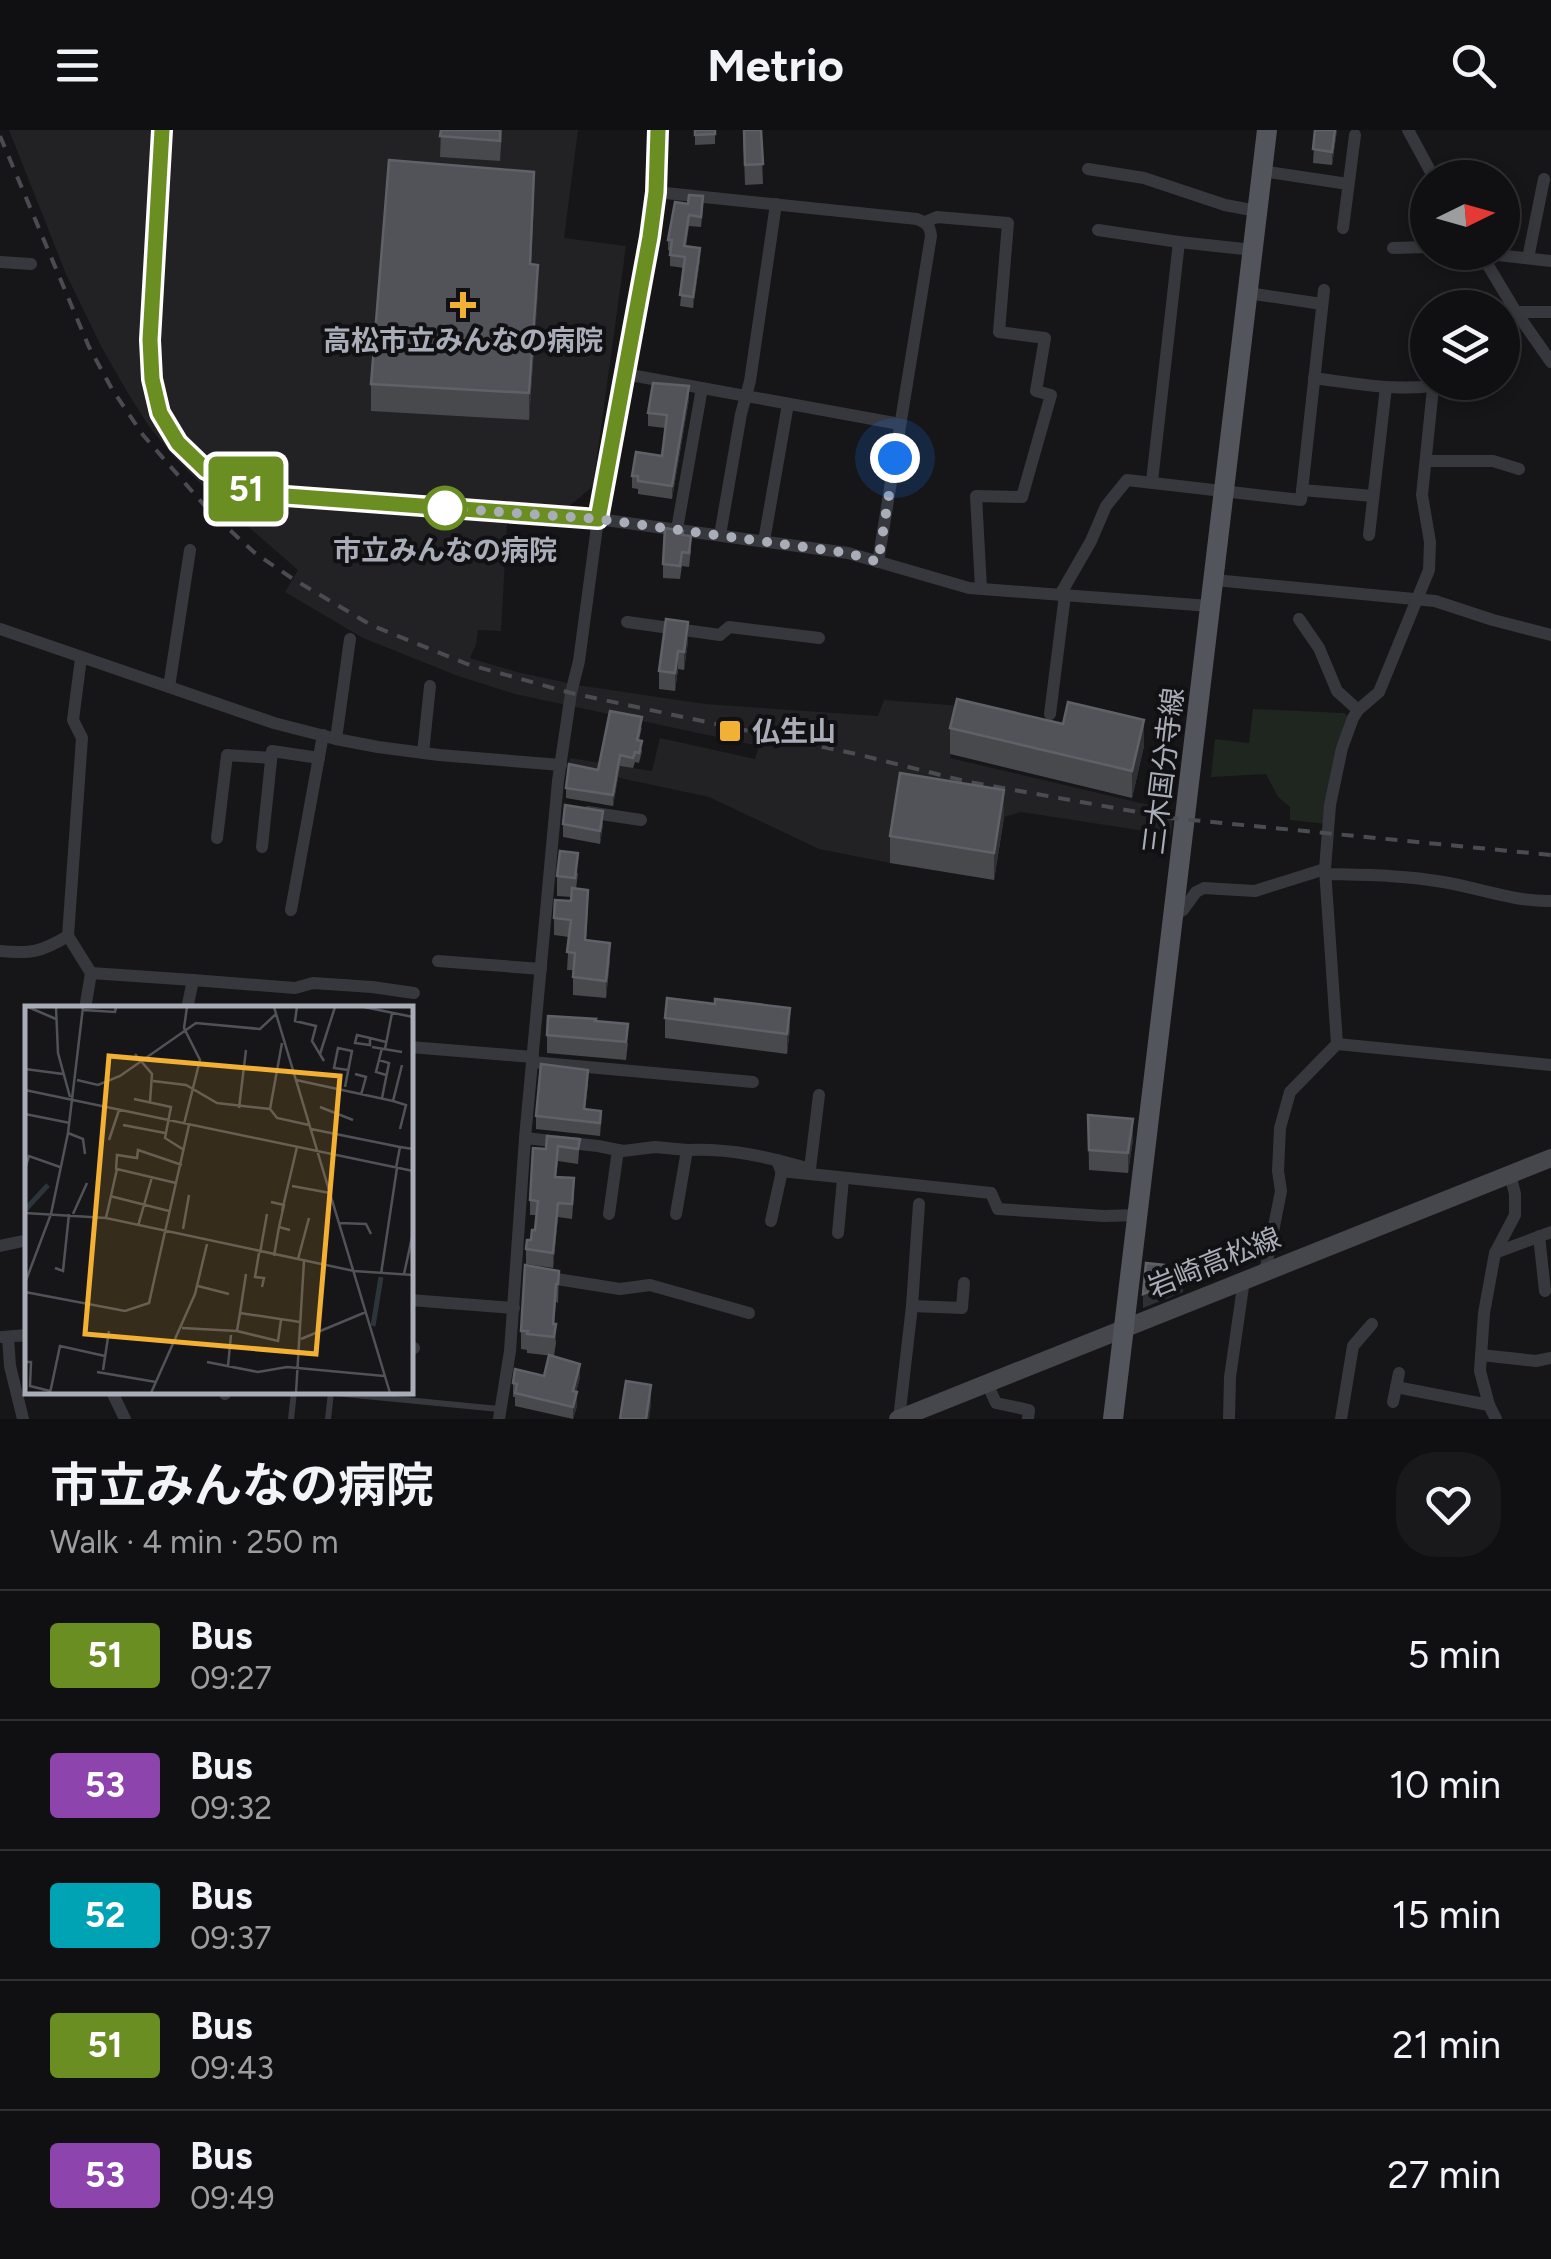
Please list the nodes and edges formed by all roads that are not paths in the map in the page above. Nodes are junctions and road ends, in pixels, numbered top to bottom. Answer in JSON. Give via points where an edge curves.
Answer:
{"nodes":[{"id":1,"x":162,"y":130,"type":"edge"},
{"id":2,"x":658,"y":130,"type":"edge"},
{"id":3,"x":1266,"y":130,"type":"edge"},
{"id":4,"x":1408,"y":130,"type":"edge"},
{"id":5,"x":1355,"y":135,"type":"dead end"},
{"id":6,"x":1424,"y":160,"type":"edge"},
{"id":7,"x":1088,"y":169,"type":"dead end"},
{"id":8,"x":1262,"y":171,"type":"junction"},
{"id":9,"x":1544,"y":179,"type":"dead end"},
{"id":10,"x":1348,"y":184,"type":"junction"},
{"id":11,"x":656,"y":192,"type":"junction"},
{"id":12,"x":776,"y":204,"type":"junction"},
{"id":13,"x":1257,"y":211,"type":"junction"},
{"id":14,"x":925,"y":222,"type":"junction"},
{"id":15,"x":1343,"y":228,"type":"dead end"},
{"id":16,"x":1098,"y":230,"type":"dead end"},
{"id":17,"x":1179,"y":242,"type":"junction"},
{"id":18,"x":1393,"y":248,"type":"dead end"},
{"id":19,"x":1410,"y":248,"type":"edge"},
{"id":20,"x":1253,"y":250,"type":"junction"},
{"id":21,"x":1520,"y":257,"type":"edge"},
{"id":22,"x":1528,"y":258,"type":"junction"},
{"id":23,"x":1551,"y":260,"type":"edge"},
{"id":24,"x":0,"y":262,"type":"edge"},
{"id":25,"x":31,"y":264,"type":"dead end"},
{"id":26,"x":1248,"y":292,"type":"junction"},
{"id":27,"x":1520,"y":312,"type":"edge"},
{"id":28,"x":1551,"y":312,"type":"edge"},
{"id":29,"x":1520,"y":318,"type":"edge"},
{"id":30,"x":1551,"y":362,"type":"edge"},
{"id":31,"x":624,"y":374,"type":"junction"},
{"id":32,"x":1314,"y":378,"type":"junction"},
{"id":33,"x":1386,"y":387,"type":"junction"},
{"id":34,"x":702,"y":388,"type":"junction"},
{"id":35,"x":1410,"y":388,"type":"edge"},
{"id":36,"x":746,"y":396,"type":"junction"},
{"id":37,"x":1432,"y":400,"type":"edge"},
{"id":38,"x":788,"y":404,"type":"junction"},
{"id":39,"x":900,"y":424,"type":"junction"},
{"id":40,"x":1426,"y":461,"type":"junction"},
{"id":41,"x":1519,"y":469,"type":"dead end"},
{"id":42,"x":1152,"y":482,"type":"junction"},
{"id":43,"x":1302,"y":490,"type":"junction"},
{"id":44,"x":1225,"y":491,"type":"junction"},
{"id":45,"x":1373,"y":496,"type":"junction"},
{"id":46,"x":598,"y":519,"type":"junction"},
{"id":47,"x":678,"y":529,"type":"junction"},
{"id":48,"x":720,"y":535,"type":"junction"},
{"id":49,"x":1369,"y":535,"type":"dead end"},
{"id":50,"x":764,"y":541,"type":"junction"},
{"id":51,"x":190,"y":550,"type":"dead end"},
{"id":52,"x":878,"y":562,"type":"junction"},
{"id":53,"x":1214,"y":580,"type":"junction"},
{"id":54,"x":982,"y":588,"type":"junction"},
{"id":55,"x":1063,"y":595,"type":"junction"},
{"id":56,"x":1419,"y":598,"type":"junction"},
{"id":57,"x":1210,"y":606,"type":"junction"},
{"id":58,"x":1300,"y":619,"type":"dead end"},
{"id":59,"x":627,"y":622,"type":"dead end"},
{"id":60,"x":0,"y":629,"type":"edge"},
{"id":61,"x":1551,"y":635,"type":"edge"},
{"id":62,"x":819,"y":638,"type":"dead end"},
{"id":63,"x":350,"y":639,"type":"dead end"},
{"id":64,"x":80,"y":658,"type":"junction"},
{"id":65,"x":430,"y":686,"type":"dead end"},
{"id":66,"x":169,"y":687,"type":"junction"},
{"id":67,"x":1358,"y":710,"type":"junction"},
{"id":68,"x":1050,"y":714,"type":"dead end"},
{"id":69,"x":330,"y":737,"type":"junction"},
{"id":70,"x":423,"y":753,"type":"junction"},
{"id":71,"x":271,"y":758,"type":"junction"},
{"id":72,"x":319,"y":758,"type":"junction"},
{"id":73,"x":561,"y":764,"type":"junction"},
{"id":74,"x":556,"y":808,"type":"junction"},
{"id":75,"x":640,"y":820,"type":"dead end"},
{"id":76,"x":217,"y":838,"type":"dead end"},
{"id":77,"x":262,"y":848,"type":"dead end"},
{"id":78,"x":1326,"y":871,"type":"junction"},
{"id":79,"x":1551,"y":901,"type":"edge"},
{"id":80,"x":291,"y":910,"type":"dead end"},
{"id":81,"x":1174,"y":915,"type":"junction"},
{"id":82,"x":68,"y":936,"type":"junction"},
{"id":83,"x":0,"y":951,"type":"edge"},
{"id":84,"x":438,"y":960,"type":"dead end"},
{"id":85,"x":541,"y":969,"type":"junction"},
{"id":86,"x":91,"y":973,"type":"junction"},
{"id":87,"x":193,"y":980,"type":"junction"},
{"id":88,"x":414,"y":993,"type":"dead end"},
{"id":89,"x":86,"y":1006,"type":"edge"},
{"id":90,"x":187,"y":1006,"type":"edge"},
{"id":91,"x":1338,"y":1044,"type":"junction"},
{"id":92,"x":412,"y":1047,"type":"edge"},
{"id":93,"x":533,"y":1060,"type":"junction"},
{"id":94,"x":1551,"y":1066,"type":"edge"},
{"id":95,"x":753,"y":1082,"type":"dead end"},
{"id":96,"x":819,"y":1094,"type":"dead end"},
{"id":97,"x":525,"y":1138,"type":"junction"},
{"id":98,"x":618,"y":1150,"type":"junction"},
{"id":99,"x":688,"y":1150,"type":"junction"},
{"id":100,"x":1551,"y":1158,"type":"edge"},
{"id":101,"x":779,"y":1166,"type":"junction"},
{"id":102,"x":1510,"y":1174,"type":"junction"},
{"id":103,"x":843,"y":1178,"type":"junction"},
{"id":104,"x":918,"y":1204,"type":"dead end"},
{"id":105,"x":609,"y":1214,"type":"dead end"},
{"id":106,"x":676,"y":1214,"type":"dead end"},
{"id":107,"x":1138,"y":1215,"type":"junction"},
{"id":108,"x":771,"y":1221,"type":"dead end"},
{"id":109,"x":838,"y":1233,"type":"dead end"},
{"id":110,"x":1545,"y":1234,"type":"edge"},
{"id":111,"x":25,"y":1241,"type":"edge"},
{"id":112,"x":0,"y":1246,"type":"edge"},
{"id":113,"x":1495,"y":1253,"type":"junction"},
{"id":114,"x":516,"y":1272,"type":"junction"},
{"id":115,"x":1265,"y":1272,"type":"junction"},
{"id":116,"x":1244,"y":1280,"type":"junction"},
{"id":117,"x":964,"y":1282,"type":"dead end"},
{"id":118,"x":1545,"y":1290,"type":"dead end"},
{"id":119,"x":412,"y":1300,"type":"edge"},
{"id":120,"x":912,"y":1306,"type":"junction"},
{"id":121,"x":514,"y":1308,"type":"junction"},
{"id":122,"x":750,"y":1314,"type":"dead end"},
{"id":123,"x":1372,"y":1324,"type":"dead end"},
{"id":124,"x":1124,"y":1328,"type":"junction"},
{"id":125,"x":4,"y":1337,"type":"edge"},
{"id":126,"x":1481,"y":1355,"type":"junction"},
{"id":127,"x":1551,"y":1358,"type":"edge"},
{"id":128,"x":987,"y":1383,"type":"junction"},
{"id":129,"x":113,"y":1394,"type":"edge"},
{"id":130,"x":294,"y":1394,"type":"edge"},
{"id":131,"x":327,"y":1394,"type":"edge"},
{"id":132,"x":343,"y":1394,"type":"edge"},
{"id":133,"x":1394,"y":1402,"type":"dead end"},
{"id":134,"x":1488,"y":1404,"type":"junction"},
{"id":135,"x":500,"y":1414,"type":"edge"},
{"id":136,"x":23,"y":1419,"type":"edge"},
{"id":137,"x":125,"y":1419,"type":"edge"},
{"id":138,"x":291,"y":1419,"type":"edge"},
{"id":139,"x":328,"y":1419,"type":"edge"},
{"id":140,"x":898,"y":1419,"type":"edge"},
{"id":141,"x":1028,"y":1419,"type":"edge"},
{"id":142,"x":1113,"y":1419,"type":"edge"},
{"id":143,"x":1229,"y":1419,"type":"edge"},
{"id":144,"x":1341,"y":1419,"type":"edge"},
{"id":145,"x":1496,"y":1419,"type":"edge"}],
"edges":[{"from":1,"to":46,"type":"street","via":[[152,379],[160,413],[206,470],[246,489],[286,496]]},
{"from":2,"to":11,"type":"street"},
{"from":3,"to":8,"type":"main road","name":"三木国分寺線"},
{"from":4,"to":6,"type":"street"},
{"from":5,"to":10,"type":"street"},
{"from":7,"to":13,"type":"street"},
{"from":8,"to":10,"type":"street"},
{"from":8,"to":13,"type":"main road","name":"三木国分寺線"},
{"from":9,"to":22,"type":"street"},
{"from":10,"to":15,"type":"street"},
{"from":11,"to":12,"type":"street"},
{"from":11,"to":31,"type":"street"},
{"from":12,"to":14,"type":"street"},
{"from":12,"to":36,"type":"street"},
{"from":13,"to":20,"type":"main road","name":"三木国分寺線"},
{"from":14,"to":39,"type":"street","via":[[931,236]]},
{"from":14,"to":54,"type":"street","via":[[937,216],[1008,223],[999,332],[1045,338],[1036,391],[1050,395],[1022,497],[976,496]]},
{"from":16,"to":17,"type":"street"},
{"from":17,"to":20,"type":"street"},
{"from":17,"to":42,"type":"street"},
{"from":18,"to":19,"type":"street"},
{"from":20,"to":26,"type":"main road","name":"三木国分寺線"},
{"from":21,"to":22,"type":"street"},
{"from":22,"to":23,"type":"street"},
{"from":24,"to":25,"type":"street"},
{"from":26,"to":32,"type":"street","via":[[1323,297]]},
{"from":26,"to":44,"type":"main road","name":"三木国分寺線"},
{"from":27,"to":28,"type":"street"},
{"from":29,"to":30,"type":"street"},
{"from":31,"to":34,"type":"street"},
{"from":31,"to":46,"type":"street"},
{"from":32,"to":33,"type":"street"},
{"from":32,"to":43,"type":"street"},
{"from":33,"to":35,"type":"street"},
{"from":33,"to":45,"type":"street"},
{"from":34,"to":36,"type":"street"},
{"from":34,"to":47,"type":"street"},
{"from":36,"to":38,"type":"street"},
{"from":36,"to":48,"type":"street"},
{"from":37,"to":40,"type":"street"},
{"from":38,"to":39,"type":"street"},
{"from":38,"to":50,"type":"street"},
{"from":39,"to":52,"type":"street"},
{"from":40,"to":41,"type":"street","via":[[1493,461]]},
{"from":40,"to":56,"type":"street","via":[[1422,495],[1430,555]]},
{"from":42,"to":44,"type":"street"},
{"from":42,"to":55,"type":"street","via":[[1127,480],[1106,506]]},
{"from":43,"to":44,"type":"street","via":[[1300,500]]},
{"from":43,"to":45,"type":"street"},
{"from":44,"to":53,"type":"main road","name":"三木国分寺線"},
{"from":45,"to":49,"type":"street"},
{"from":46,"to":47,"type":"street"},
{"from":46,"to":73,"type":"street"},
{"from":47,"to":48,"type":"street"},
{"from":48,"to":50,"type":"street"},
{"from":50,"to":52,"type":"street"},
{"from":51,"to":66,"type":"street"},
{"from":52,"to":54,"type":"street"},
{"from":53,"to":56,"type":"street"},
{"from":53,"to":57,"type":"main road","name":"三木国分寺線"},
{"from":54,"to":55,"type":"street"},
{"from":55,"to":57,"type":"street"},
{"from":55,"to":68,"type":"street"},
{"from":56,"to":61,"type":"street"},
{"from":56,"to":67,"type":"street","via":[[1379,692]]},
{"from":57,"to":81,"type":"main road","name":"三木国分寺線"},
{"from":58,"to":67,"type":"street","via":[[1337,691]]},
{"from":59,"to":62,"type":"street","via":[[720,635],[729,627]]},
{"from":60,"to":64,"type":"street"},
{"from":63,"to":69,"type":"street"},
{"from":64,"to":66,"type":"street"},
{"from":64,"to":82,"type":"street","via":[[73,720],[82,738]]},
{"from":65,"to":70,"type":"street"},
{"from":66,"to":69,"type":"street"},
{"from":67,"to":78,"type":"street","via":[[1330,805]]},
{"from":69,"to":70,"type":"street"},
{"from":69,"to":72,"type":"street"},
{"from":70,"to":73,"type":"street"},
{"from":71,"to":72,"type":"street","via":[[272,750]]},
{"from":71,"to":76,"type":"street","via":[[227,756]]},
{"from":71,"to":77,"type":"street"},
{"from":72,"to":80,"type":"street"},
{"from":73,"to":74,"type":"street"},
{"from":74,"to":75,"type":"street"},
{"from":74,"to":85,"type":"street"},
{"from":78,"to":79,"type":"street"},
{"from":78,"to":81,"type":"street","via":[[1255,891],[1204,888]]},
{"from":78,"to":91,"type":"street"},
{"from":81,"to":107,"type":"main road","name":"三木国分寺線"},
{"from":82,"to":83,"type":"street","via":[[33,953]]},
{"from":82,"to":86,"type":"street"},
{"from":84,"to":85,"type":"street"},
{"from":85,"to":93,"type":"street"},
{"from":86,"to":87,"type":"street"},
{"from":86,"to":89,"type":"street"},
{"from":87,"to":88,"type":"street"},
{"from":87,"to":90,"type":"street"},
{"from":91,"to":94,"type":"street"},
{"from":91,"to":115,"type":"street","via":[[1290,1092]]},
{"from":92,"to":93,"type":"street"},
{"from":93,"to":95,"type":"street"},
{"from":93,"to":97,"type":"street"},
{"from":96,"to":101,"type":"street","via":[[810,1169]]},
{"from":97,"to":98,"type":"street"},
{"from":97,"to":114,"type":"street"},
{"from":98,"to":99,"type":"street"},
{"from":98,"to":105,"type":"street"},
{"from":99,"to":101,"type":"street","via":[[743,1151]]},
{"from":99,"to":106,"type":"street"},
{"from":100,"to":102,"type":"main road","name":"岩崎高松線"},
{"from":101,"to":103,"type":"street"},
{"from":101,"to":108,"type":"street"},
{"from":102,"to":113,"type":"street","via":[[1515,1216]]},
{"from":102,"to":115,"type":"main road","name":"岩崎高松線"},
{"from":103,"to":107,"type":"street","via":[[991,1193],[998,1208]]},
{"from":103,"to":109,"type":"street"},
{"from":104,"to":120,"type":"street"},
{"from":107,"to":124,"type":"main road","name":"三木国分寺線"},
{"from":110,"to":113,"type":"street"},
{"from":110,"to":118,"type":"street"},
{"from":111,"to":112,"type":"street"},
{"from":113,"to":126,"type":"street"},
{"from":114,"to":121,"type":"street"},
{"from":114,"to":122,"type":"street","via":[[620,1288],[650,1285]]},
{"from":115,"to":116,"type":"main road","name":"岩崎高松線"},
{"from":116,"to":124,"type":"main road","name":"岩崎高松線"},
{"from":116,"to":143,"type":"street"},
{"from":117,"to":120,"type":"street","via":[[962,1308]]},
{"from":119,"to":121,"type":"street"},
{"from":120,"to":140,"type":"street"},
{"from":121,"to":135,"type":"street"},
{"from":123,"to":144,"type":"street","via":[[1353,1346]]},
{"from":124,"to":128,"type":"main road","name":"岩崎高松線"},
{"from":124,"to":142,"type":"main road","name":"三木国分寺線"},
{"from":125,"to":136,"type":"street"},
{"from":126,"to":127,"type":"street"},
{"from":126,"to":134,"type":"street"},
{"from":128,"to":140,"type":"main road","name":"岩崎高松線"},
{"from":128,"to":141,"type":"street","via":[[996,1403],[1029,1410]]},
{"from":129,"to":137,"type":"street"},
{"from":130,"to":138,"type":"lane"},
{"from":131,"to":139,"type":"lane"},
{"from":132,"to":135,"type":"lane"},
{"from":133,"to":134,"type":"street","via":[[1397,1380]]},
{"from":134,"to":145,"type":"street"}]}
